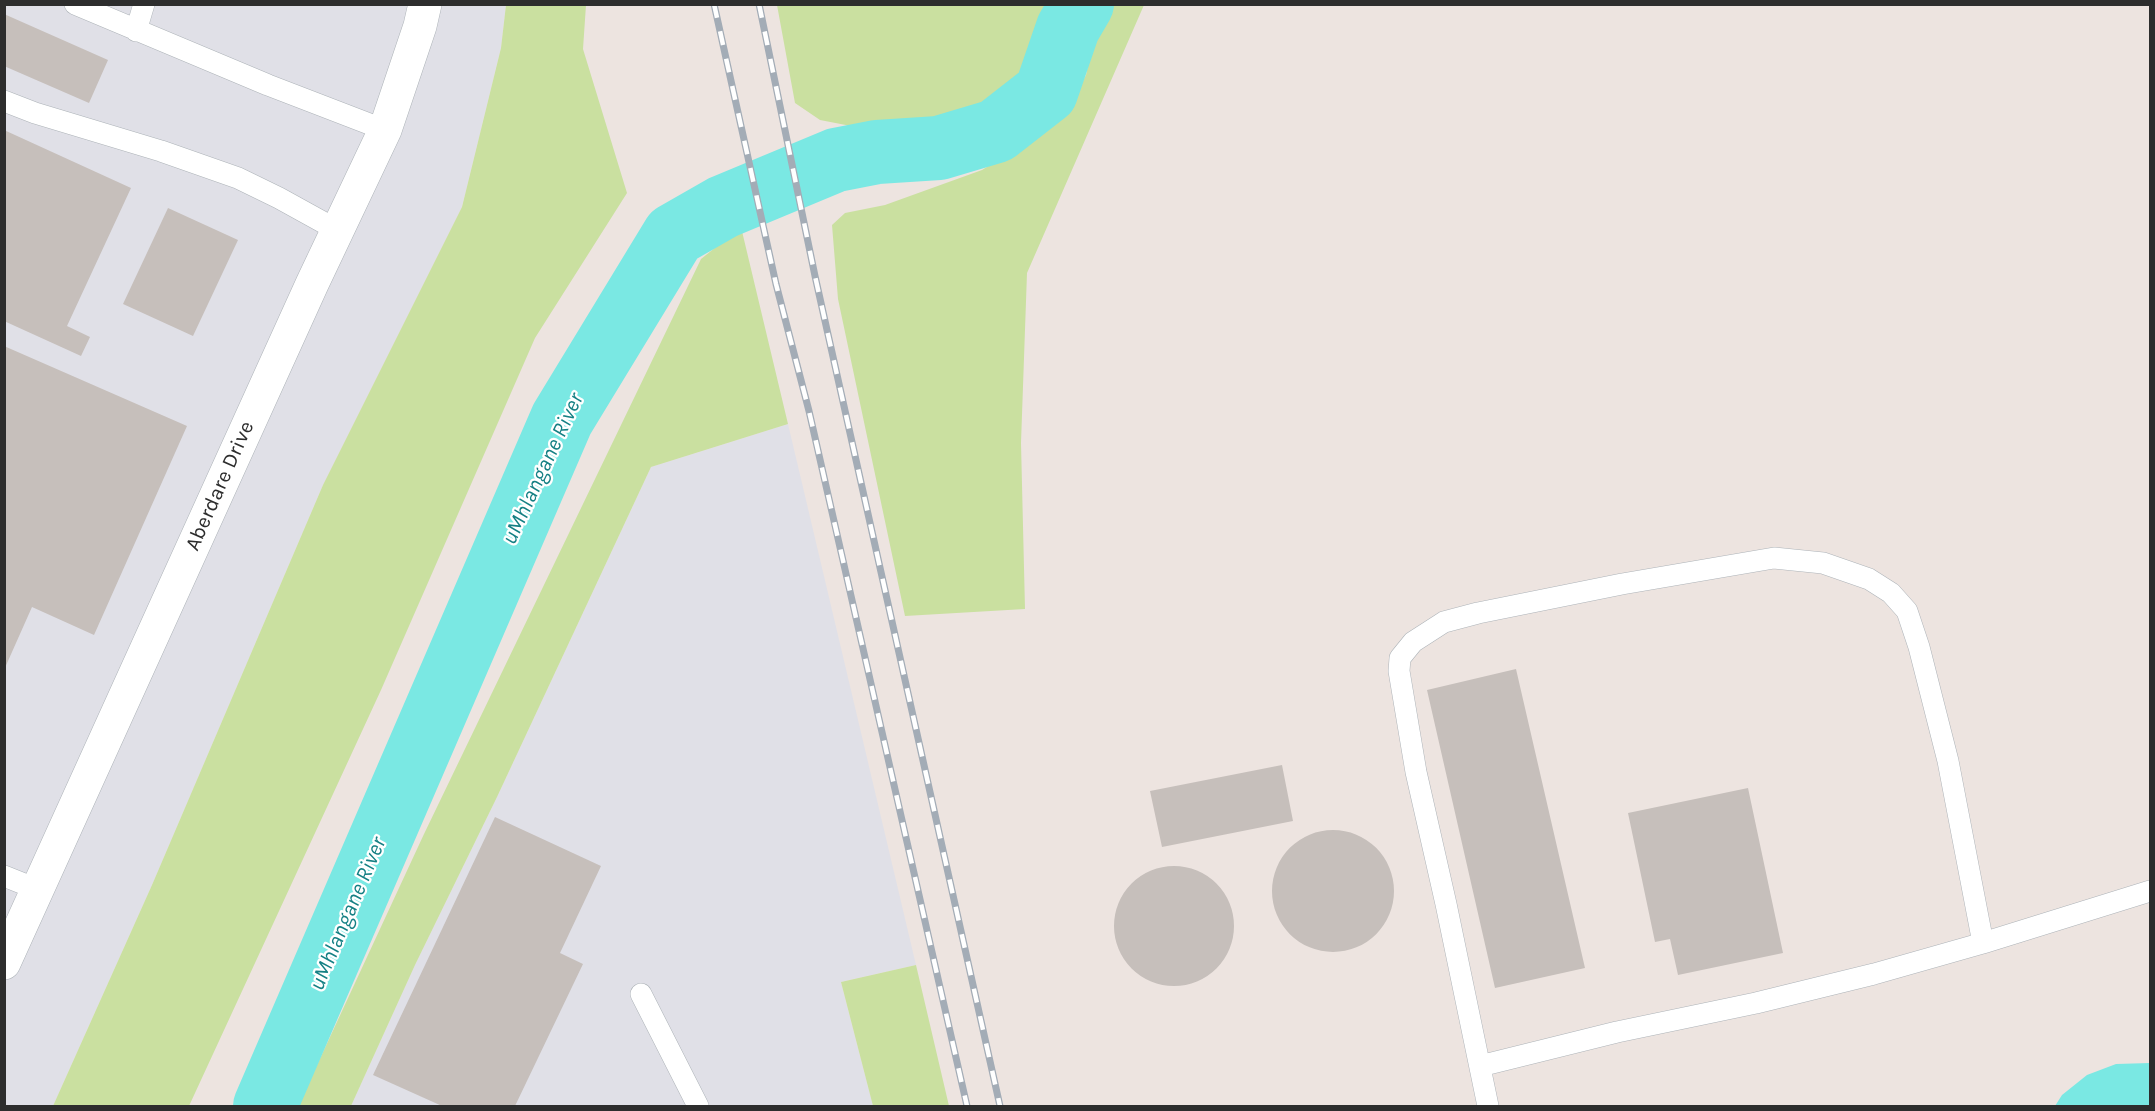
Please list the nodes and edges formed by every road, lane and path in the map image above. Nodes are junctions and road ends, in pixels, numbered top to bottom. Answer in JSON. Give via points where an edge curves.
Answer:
{"nodes":[{"id":1,"x":75,"y":4,"type":"edge"},
{"id":2,"x":144,"y":4,"type":"edge"},
{"id":3,"x":425,"y":4,"type":"edge"},
{"id":4,"x":136,"y":31,"type":"junction"},
{"id":5,"x":4,"y":101,"type":"edge"},
{"id":6,"x":385,"y":130,"type":"junction"},
{"id":7,"x":337,"y":230,"type":"junction"},
{"id":8,"x":4,"y":876,"type":"edge"},
{"id":9,"x":39,"y":890,"type":"junction"},
{"id":10,"x":2151,"y":891,"type":"edge"},
{"id":11,"x":1983,"y":943,"type":"junction"},
{"id":12,"x":4,"y":963,"type":"edge"},
{"id":13,"x":641,"y":994,"type":"dead end"},
{"id":14,"x":1480,"y":1066,"type":"junction"},
{"id":15,"x":698,"y":1107,"type":"edge"},
{"id":16,"x":1488,"y":1107,"type":"edge"}],
"edges":[{"from":1,"to":4,"type":"lane"},
{"from":2,"to":4,"type":"lane"},
{"from":3,"to":6,"type":"street","name":"Aberdare Drive"},
{"from":4,"to":6,"type":"lane"},
{"from":5,"to":7,"type":"lane","via":[[238,178]]},
{"from":6,"to":7,"type":"street","name":"Aberdare Drive"},
{"from":7,"to":9,"type":"street","name":"Aberdare Drive"},
{"from":8,"to":9,"type":"lane"},
{"from":9,"to":12,"type":"street","name":"Aberdare Drive"},
{"from":10,"to":11,"type":"lane"},
{"from":11,"to":14,"type":"lane","via":[[1756,1003]]},
{"from":11,"to":14,"type":"lane","via":[[1947,761],[1919,647],[1907,611],[1891,593],[1869,579],[1823,563],[1774,558],[1478,613],[1444,622],[1413,642],[1400,658],[1399,671],[1416,772]]},
{"from":13,"to":15,"type":"lane"},
{"from":14,"to":16,"type":"lane"}]}
